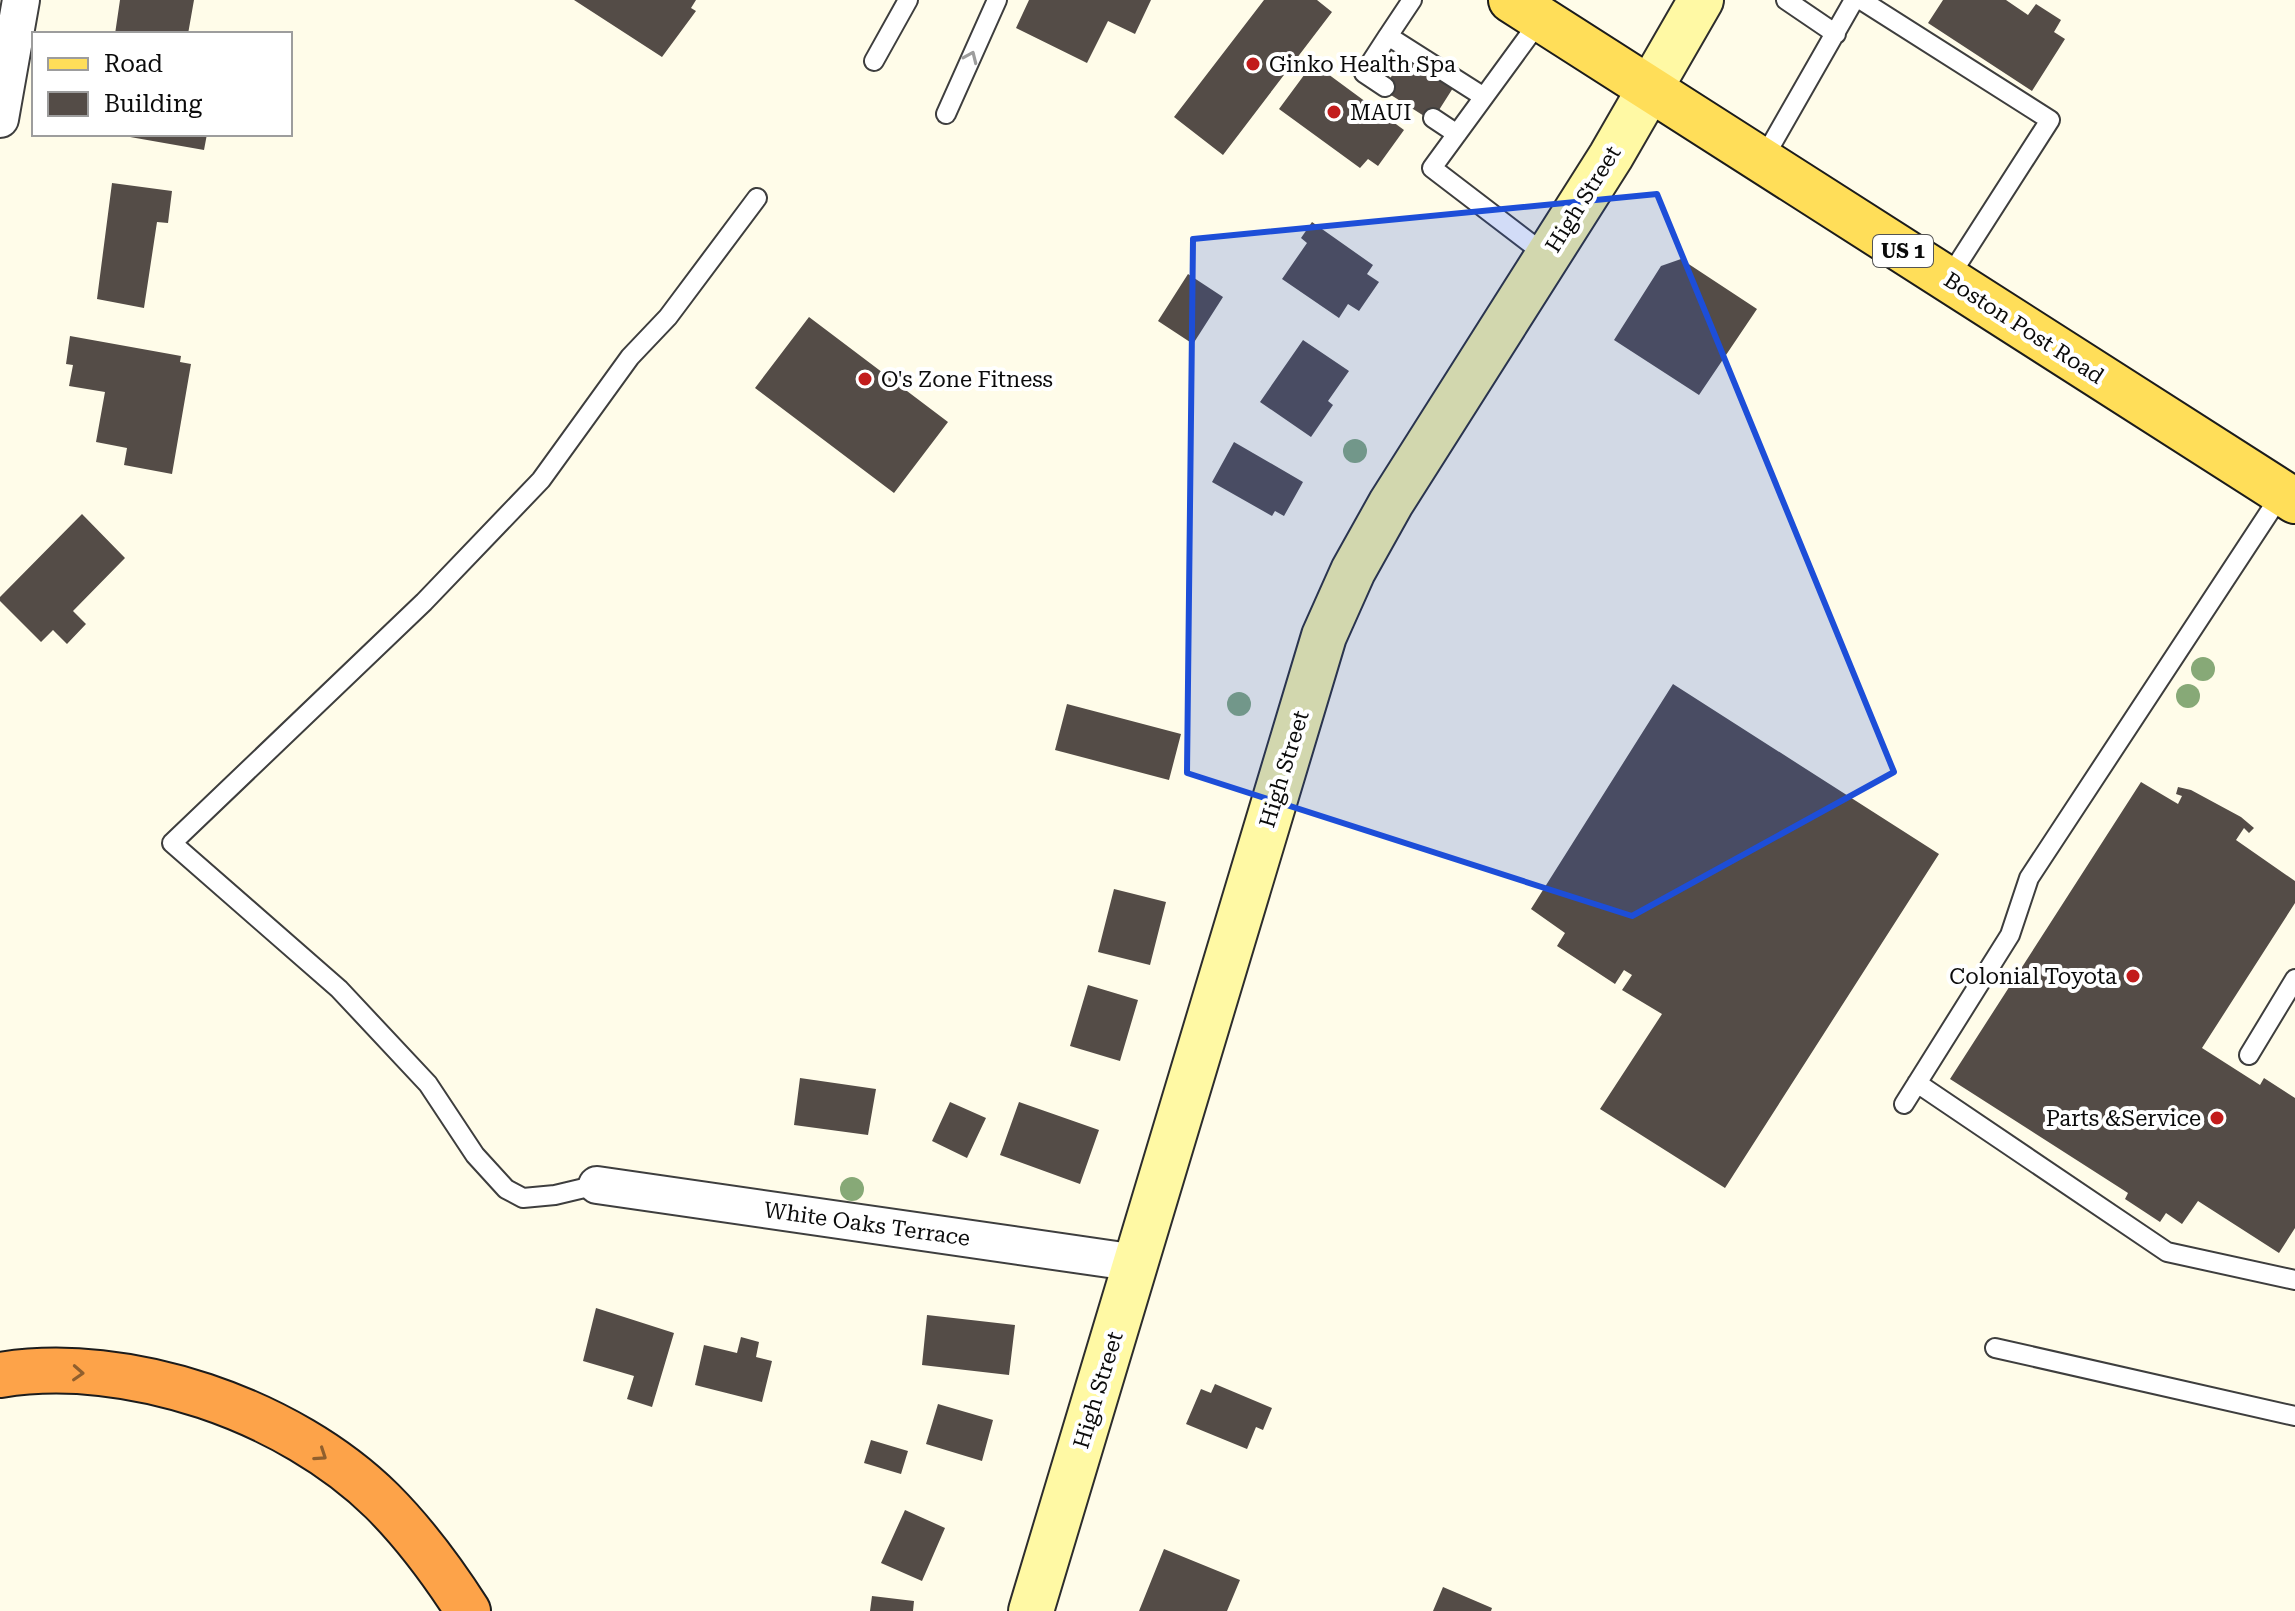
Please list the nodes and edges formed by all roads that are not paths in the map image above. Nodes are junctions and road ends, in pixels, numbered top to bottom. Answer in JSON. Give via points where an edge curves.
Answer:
{"nodes":[{"id":1,"x":21,"y":0,"type":"edge"},
{"id":2,"x":908,"y":0,"type":"edge"},
{"id":3,"x":997,"y":0,"type":"edge"},
{"id":4,"x":1412,"y":0,"type":"edge"},
{"id":5,"x":1701,"y":0,"type":"edge"},
{"id":6,"x":1786,"y":0,"type":"edge"},
{"id":7,"x":1854,"y":0,"type":"edge"},
{"id":8,"x":1861,"y":0,"type":"edge"},
{"id":9,"x":1526,"y":10,"type":"edge"},
{"id":10,"x":1836,"y":34,"type":"junction"},
{"id":11,"x":1388,"y":36,"type":"junction"},
{"id":12,"x":874,"y":61,"type":"dead end"},
{"id":13,"x":1385,"y":87,"type":"dead end"},
{"id":14,"x":1651,"y":90,"type":"junction"},
{"id":15,"x":1484,"y":97,"type":"junction"},
{"id":16,"x":946,"y":114,"type":"dead end"},
{"id":17,"x":1433,"y":118,"type":"dead end"},
{"id":18,"x":0,"y":119,"type":"edge"},
{"id":19,"x":1457,"y":134,"type":"junction"},
{"id":20,"x":1762,"y":161,"type":"junction"},
{"id":21,"x":757,"y":198,"type":"dead end"},
{"id":22,"x":1547,"y":256,"type":"junction"},
{"id":23,"x":1948,"y":279,"type":"junction"},
{"id":24,"x":2289,"y":497,"type":"edge"},
{"id":25,"x":2295,"y":979,"type":"edge"},
{"id":26,"x":2249,"y":1055,"type":"dead end"},
{"id":27,"x":1917,"y":1083,"type":"junction"},
{"id":28,"x":1904,"y":1104,"type":"dead end"},
{"id":29,"x":597,"y":1185,"type":"joint"},
{"id":30,"x":1137,"y":1263,"type":"junction"},
{"id":31,"x":2295,"y":1280,"type":"edge"},
{"id":32,"x":1995,"y":1348,"type":"dead end"},
{"id":33,"x":0,"y":1375,"type":"edge"},
{"id":34,"x":2295,"y":1416,"type":"edge"},
{"id":35,"x":468,"y":1611,"type":"edge"},
{"id":36,"x":1031,"y":1611,"type":"edge"}],
"edges":[{"from":1,"to":18,"type":"street"},
{"from":2,"to":12,"type":"lane"},
{"from":16,"to":3,"type":"lane","one_way":true},
{"from":4,"to":11,"type":"lane"},
{"from":5,"to":14,"type":"main road","name":"High Street"},
{"from":6,"to":10,"type":"lane"},
{"from":7,"to":10,"type":"lane"},
{"from":8,"to":23,"type":"lane","via":[[2050,120]]},
{"from":9,"to":14,"type":"main road","name":"Boston Post Road","number":"US 1"},
{"from":9,"to":15,"type":"lane"},
{"from":10,"to":20,"type":"lane"},
{"from":11,"to":13,"type":"lane","via":[[1364,73]]},
{"from":11,"to":15,"type":"lane"},
{"from":14,"to":20,"type":"main road","name":"Boston Post Road","number":"US 1"},
{"from":14,"to":22,"type":"main road","name":"High Street"},
{"from":15,"to":19,"type":"lane"},
{"from":17,"to":19,"type":"lane"},
{"from":19,"to":22,"type":"lane","via":[[1432,168]]},
{"from":20,"to":23,"type":"main road","name":"Boston Post Road","number":"US 1"},
{"from":21,"to":29,"type":"lane","via":[[668,317],[630,357],[541,480],[424,602],[172,843],[339,989],[428,1084],[475,1155],[506,1189],[523,1198]]},
{"from":22,"to":30,"type":"main road","name":"High Street","via":[[1391,503],[1324,636]]},
{"from":23,"to":24,"type":"main road","name":"Boston Post Road","number":"US 1"},
{"from":24,"to":27,"type":"lane","via":[[2029,878],[2010,935]]},
{"from":25,"to":26,"type":"lane"},
{"from":27,"to":28,"type":"lane"},
{"from":27,"to":31,"type":"lane","via":[[2167,1252]]},
{"from":29,"to":30,"type":"street","name":"White Oaks Terrace"},
{"from":30,"to":36,"type":"main road","name":"High Street"},
{"from":32,"to":34,"type":"lane"},
{"from":33,"to":35,"type":"highway","one_way":true,"via":[[124,1376],[171,1385],[256,1417],[380,1498]]}]}
